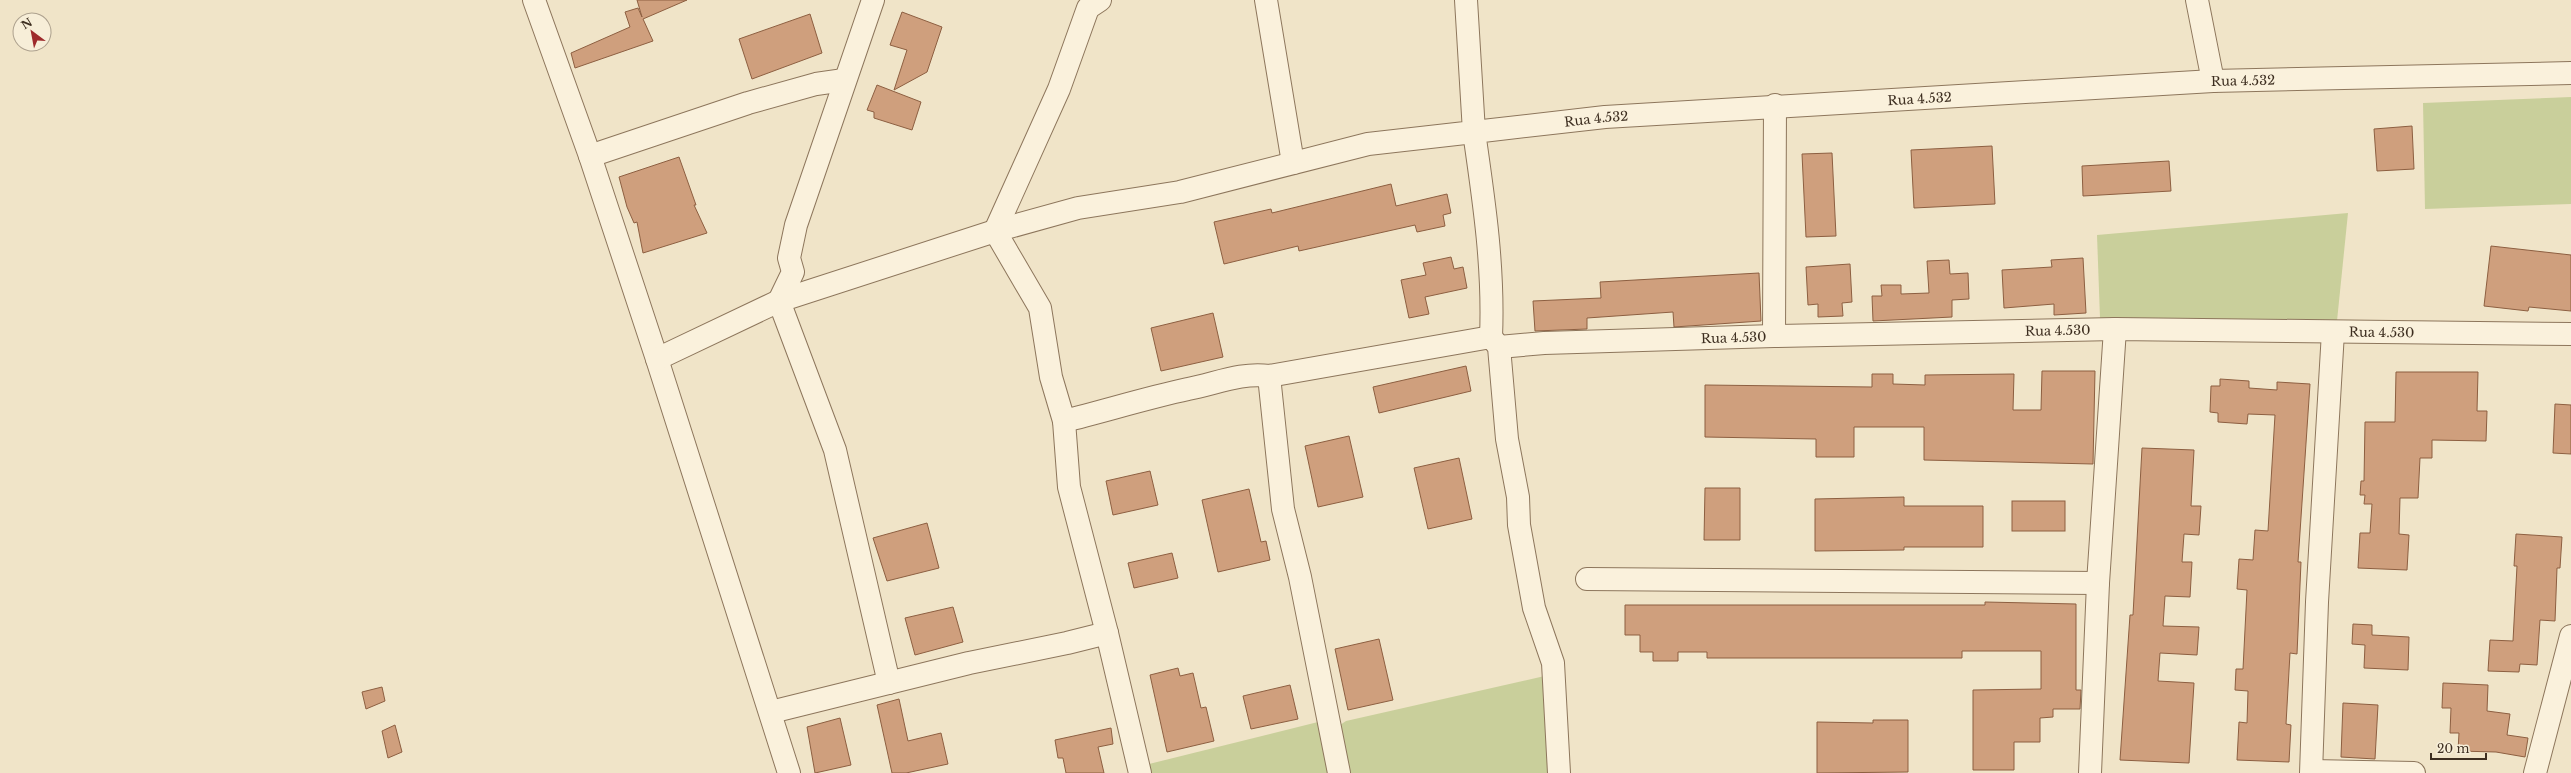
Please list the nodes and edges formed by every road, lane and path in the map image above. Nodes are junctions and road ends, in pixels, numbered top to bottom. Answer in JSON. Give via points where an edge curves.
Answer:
{"nodes":[{"id":1,"x":534,"y":0,"type":"edge"},
{"id":2,"x":873,"y":0,"type":"edge"},
{"id":3,"x":1100,"y":0,"type":"edge"},
{"id":4,"x":1266,"y":0,"type":"edge"},
{"id":5,"x":1466,"y":0,"type":"edge"},
{"id":6,"x":2197,"y":0,"type":"edge"},
{"id":7,"x":2571,"y":74,"type":"edge"},
{"id":8,"x":844,"y":80,"type":"junction"},
{"id":9,"x":2213,"y":81,"type":"junction"},
{"id":10,"x":1774,"y":105,"type":"junction"},
{"id":11,"x":1474,"y":132,"type":"junction"},
{"id":12,"x":590,"y":156,"type":"junction"},
{"id":13,"x":1293,"y":164,"type":"junction"},
{"id":14,"x":995,"y":231,"type":"junction"},
{"id":15,"x":779,"y":301,"type":"junction"},
{"id":16,"x":2116,"y":328,"type":"junction"},
{"id":17,"x":2333,"y":332,"type":"junction"},
{"id":18,"x":2571,"y":334,"type":"edge"},
{"id":19,"x":1774,"y":336,"type":"junction"},
{"id":20,"x":1495,"y":342,"type":"junction"},
{"id":21,"x":657,"y":359,"type":"junction"},
{"id":22,"x":1269,"y":376,"type":"junction"},
{"id":23,"x":1064,"y":421,"type":"junction"},
{"id":24,"x":1587,"y":579,"type":"dead end"},
{"id":25,"x":2098,"y":583,"type":"junction"},
{"id":26,"x":1107,"y":633,"type":"junction"},
{"id":27,"x":2571,"y":636,"type":"edge"},
{"id":28,"x":889,"y":683,"type":"junction"},
{"id":29,"x":771,"y":712,"type":"junction"},
{"id":30,"x":2312,"y":772,"type":"edge"},
{"id":31,"x":789,"y":773,"type":"edge"},
{"id":32,"x":1140,"y":773,"type":"edge"},
{"id":33,"x":1339,"y":773,"type":"edge"},
{"id":34,"x":1560,"y":773,"type":"edge"},
{"id":35,"x":2090,"y":773,"type":"edge"},
{"id":36,"x":2414,"y":773,"type":"edge"},
{"id":37,"x":2535,"y":773,"type":"edge"}],
"edges":[{"from":1,"to":12,"type":"street"},
{"from":2,"to":8,"type":"street"},
{"from":3,"to":14,"type":"street","via":[[1088,8],[1059,89]]},
{"from":4,"to":13,"type":"street"},
{"from":5,"to":11,"type":"street"},
{"from":6,"to":9,"type":"street"},
{"from":7,"to":9,"type":"street","name":"Rua 4.532"},
{"from":8,"to":12,"type":"street","via":[[816,84],[748,103]]},
{"from":8,"to":15,"type":"street","via":[[796,225],[789,258],[793,272]]},
{"from":9,"to":10,"type":"street","name":"Rua 4.532"},
{"from":10,"to":11,"type":"street","name":"Rua 4.532","via":[[1605,117]]},
{"from":10,"to":19,"type":"street"},
{"from":11,"to":13,"type":"street","name":"Rua 4.532","via":[[1368,144]]},
{"from":11,"to":20,"type":"street","via":[[1490,252]]},
{"from":12,"to":21,"type":"street"},
{"from":13,"to":14,"type":"street","name":"Rua 4.532","via":[[1180,192],[1078,208]]},
{"from":14,"to":15,"type":"street","name":"Rua 4.532"},
{"from":14,"to":23,"type":"street","via":[[1040,308],[1051,377]]},
{"from":15,"to":21,"type":"street","name":"Rua 4.532"},
{"from":15,"to":28,"type":"street","via":[[836,450]]},
{"from":16,"to":17,"type":"street","name":"Rua 4.530"},
{"from":16,"to":19,"type":"street","name":"Rua 4.530"},
{"from":16,"to":25,"type":"street"},
{"from":17,"to":18,"type":"street","name":"Rua 4.530"},
{"from":17,"to":30,"type":"street","via":[[2317,602]]},
{"from":19,"to":20,"type":"street","name":"Rua 4.530","via":[[1544,343]]},
{"from":20,"to":22,"type":"street","name":"Rua 4.530"},
{"from":20,"to":34,"type":"street","via":[[1507,439],[1534,608],[1554,663]]},
{"from":21,"to":29,"type":"street","via":[[713,539]]},
{"from":22,"to":23,"type":"street","name":"Rua 4.530","via":[[1258,374],[1233,378]]},
{"from":22,"to":33,"type":"street","via":[[1283,509],[1300,577]]},
{"from":23,"to":26,"type":"street","via":[[1069,487]]},
{"from":24,"to":25,"type":"street"},
{"from":25,"to":35,"type":"street"},
{"from":26,"to":28,"type":"street"},
{"from":26,"to":32,"type":"street"},
{"from":27,"to":37,"type":"street"},
{"from":28,"to":29,"type":"street"},
{"from":29,"to":31,"type":"street"},
{"from":30,"to":36,"type":"street"}]}
